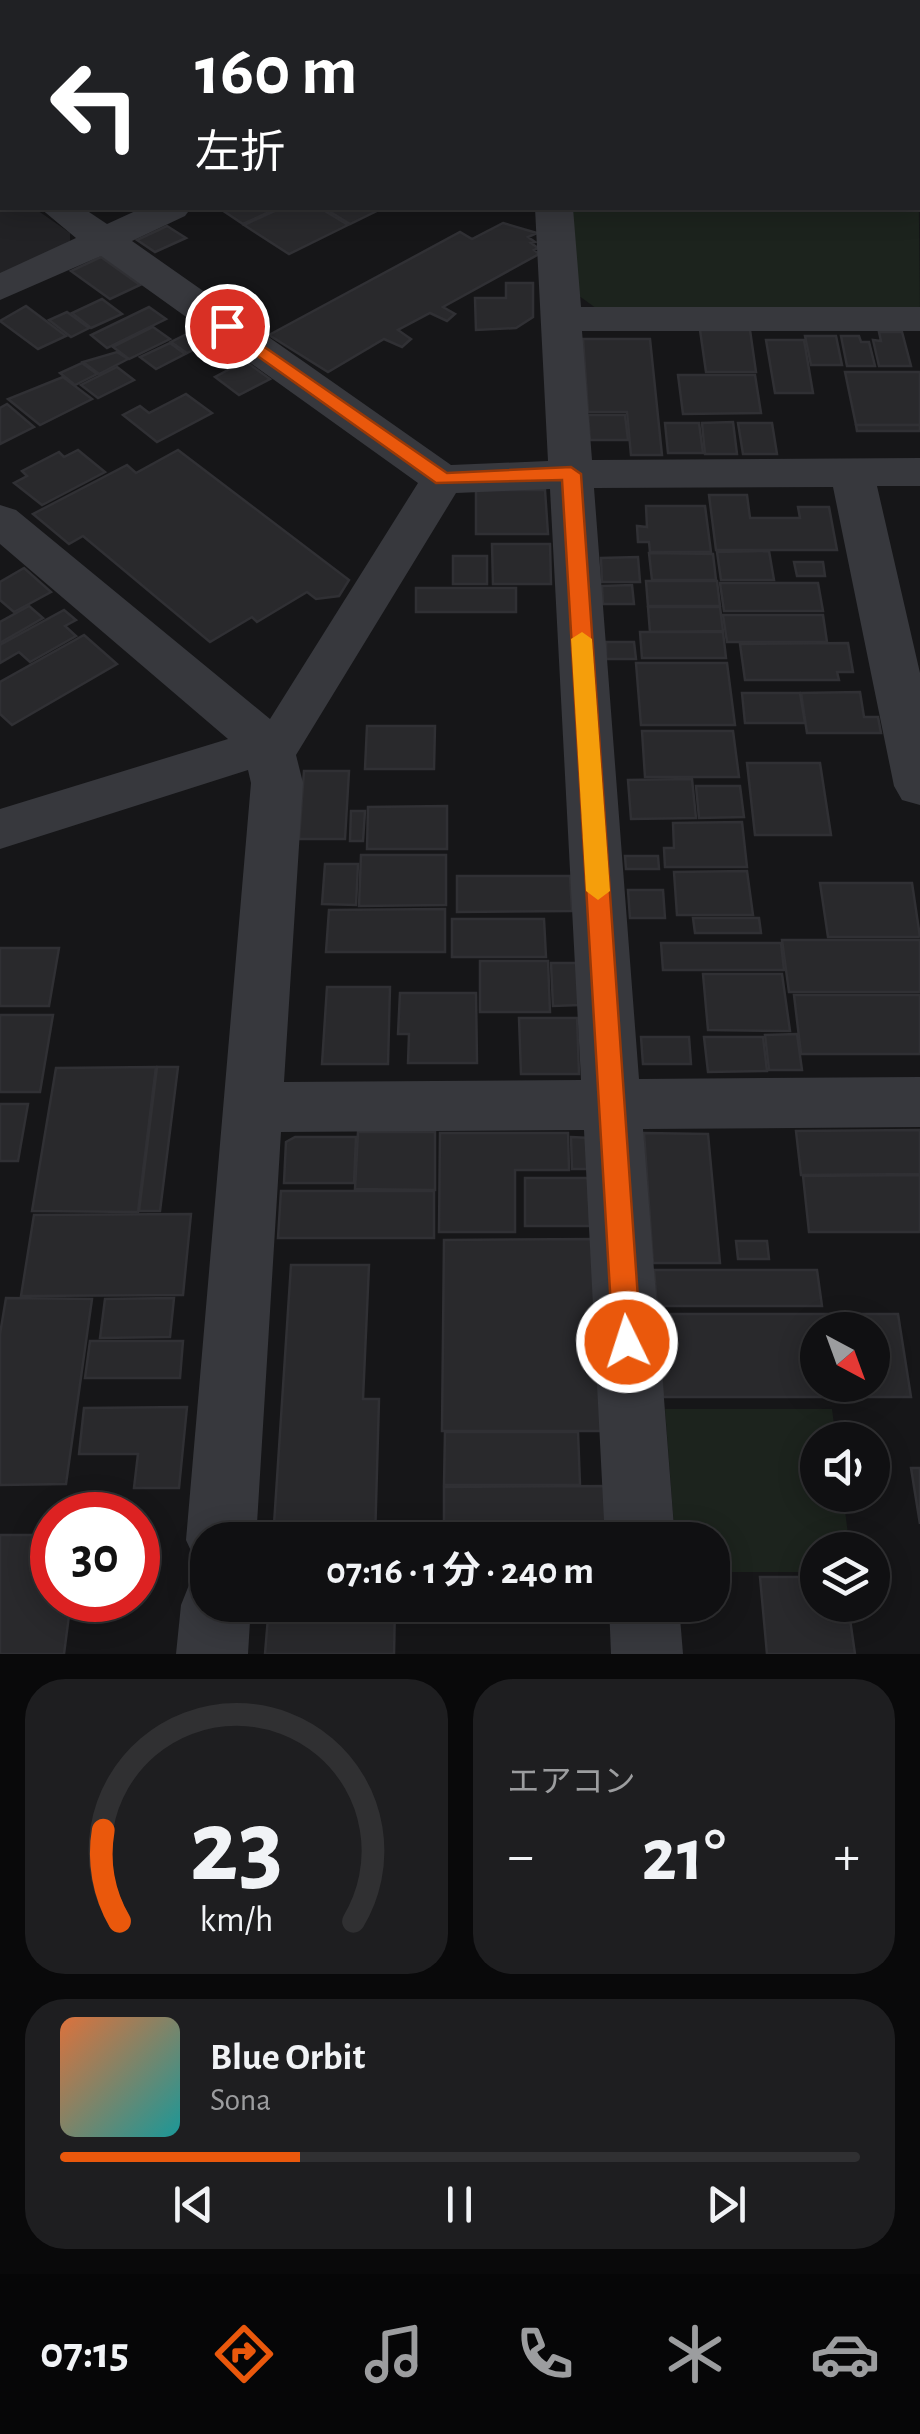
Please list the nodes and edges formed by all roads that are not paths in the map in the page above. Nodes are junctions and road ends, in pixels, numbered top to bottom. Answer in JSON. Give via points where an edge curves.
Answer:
{"nodes":[{"id":1,"x":62,"y":210,"type":"edge"},
{"id":2,"x":168,"y":210,"type":"edge"},
{"id":3,"x":554,"y":210,"type":"edge"},
{"id":4,"x":104,"y":240,"type":"junction"},
{"id":5,"x":0,"y":288,"type":"edge"},
{"id":6,"x":561,"y":319,"type":"junction"},
{"id":7,"x":920,"y":319,"type":"edge"},
{"id":8,"x":852,"y":472,"type":"junction"},
{"id":9,"x":920,"y":472,"type":"edge"},
{"id":10,"x":571,"y":474,"type":"junction"},
{"id":11,"x":442,"y":479,"type":"junction"},
{"id":12,"x":0,"y":520,"type":"edge"},
{"id":13,"x":268,"y":745,"type":"junction"},
{"id":14,"x":920,"y":786,"type":"edge"},
{"id":15,"x":0,"y":829,"type":"edge"},
{"id":16,"x":920,"y":1102,"type":"edge"},
{"id":17,"x":612,"y":1104,"type":"junction"},
{"id":18,"x":253,"y":1107,"type":"junction"},
{"id":19,"x":222,"y":1522,"type":"edge"},
{"id":20,"x":639,"y":1522,"type":"edge"},
{"id":21,"x":215,"y":1622,"type":"edge"},
{"id":22,"x":645,"y":1622,"type":"edge"},
{"id":23,"x":212,"y":1654,"type":"edge"},
{"id":24,"x":647,"y":1654,"type":"edge"}],
"edges":[{"from":1,"to":4,"type":"street"},
{"from":2,"to":4,"type":"street"},
{"from":3,"to":6,"type":"street"},
{"from":4,"to":5,"type":"street"},
{"from":4,"to":11,"type":"street"},
{"from":6,"to":7,"type":"street"},
{"from":6,"to":10,"type":"street"},
{"from":8,"to":9,"type":"street"},
{"from":8,"to":10,"type":"street"},
{"from":8,"to":14,"type":"street"},
{"from":10,"to":11,"type":"street"},
{"from":10,"to":17,"type":"street"},
{"from":11,"to":13,"type":"street","via":[[282,741]]},
{"from":12,"to":13,"type":"street"},
{"from":13,"to":15,"type":"street"},
{"from":13,"to":18,"type":"street","via":[[277,783]]},
{"from":16,"to":17,"type":"street"},
{"from":17,"to":18,"type":"street"},
{"from":17,"to":20,"type":"street"},
{"from":18,"to":19,"type":"street"},
{"from":21,"to":23,"type":"street"},
{"from":22,"to":24,"type":"street"}]}
